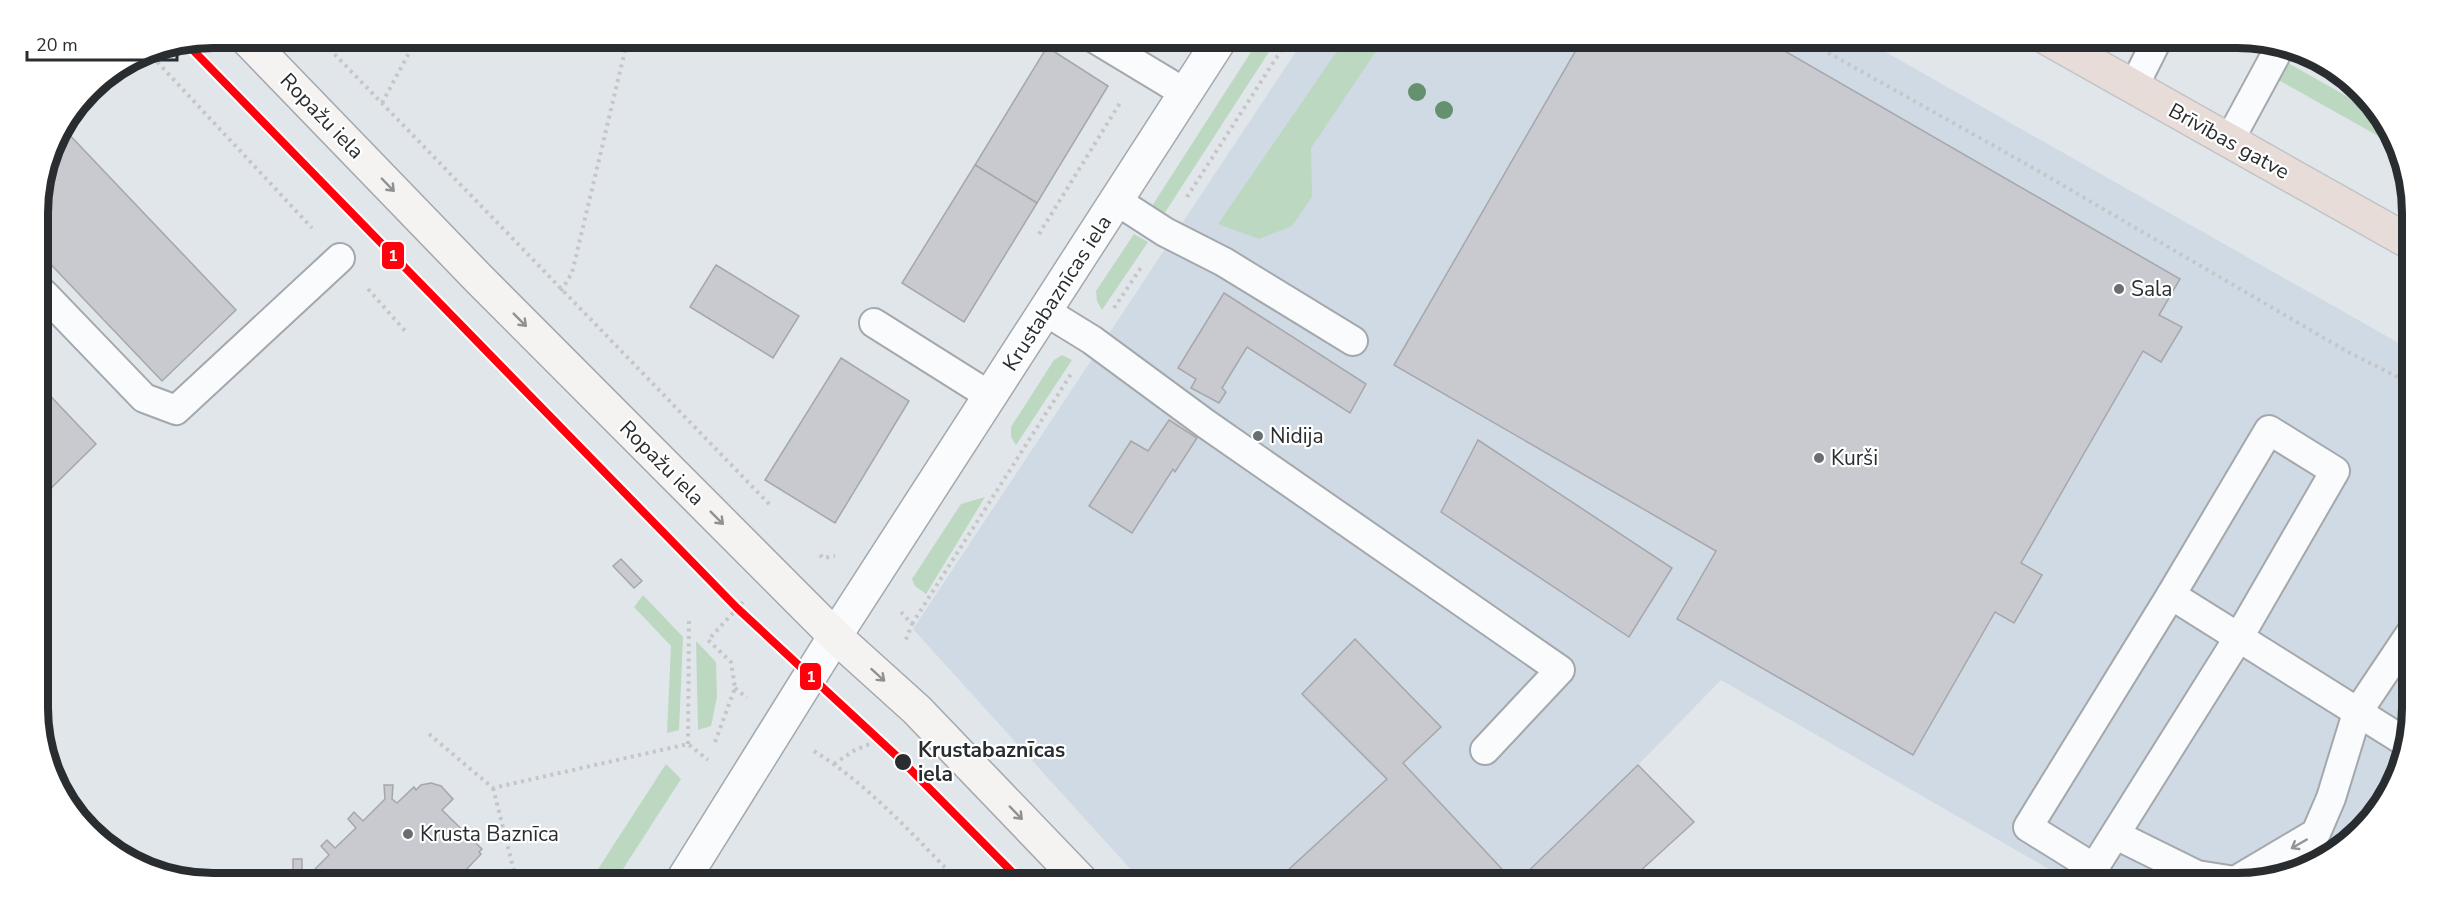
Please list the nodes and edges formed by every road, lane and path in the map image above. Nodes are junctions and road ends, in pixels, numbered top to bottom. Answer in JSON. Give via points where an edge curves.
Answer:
{"nodes":[{"id":1,"x":256,"y":48,"type":"edge"},
{"id":2,"x":329,"y":48,"type":"edge"},
{"id":3,"x":412,"y":48,"type":"edge"},
{"id":4,"x":626,"y":48,"type":"edge"},
{"id":5,"x":1111,"y":48,"type":"edge"},
{"id":6,"x":1214,"y":48,"type":"edge"},
{"id":7,"x":1820,"y":48,"type":"edge"},
{"id":8,"x":2064,"y":48,"type":"edge"},
{"id":9,"x":2153,"y":48,"type":"edge"},
{"id":10,"x":2277,"y":53,"type":"edge"},
{"id":11,"x":155,"y":59,"type":"edge"},
{"id":12,"x":2133,"y":88,"type":"junction"},
{"id":13,"x":1185,"y":93,"type":"junction"},
{"id":14,"x":382,"y":103,"type":"junction"},
{"id":15,"x":2229,"y":141,"type":"junction"},
{"id":16,"x":1117,"y":201,"type":"junction"},
{"id":17,"x":2402,"y":238,"type":"edge"},
{"id":18,"x":340,"y":258,"type":"junction"},
{"id":19,"x":562,"y":290,"type":"junction"},
{"id":20,"x":48,"y":301,"type":"edge"},
{"id":21,"x":1046,"y":311,"type":"junction"},
{"id":22,"x":874,"y":323,"type":"dead end"},
{"id":23,"x":529,"y":329,"type":"junction"},
{"id":24,"x":406,"y":332,"type":"dead end"},
{"id":25,"x":1353,"y":341,"type":"dead end"},
{"id":26,"x":2402,"y":379,"type":"edge"},
{"id":27,"x":990,"y":396,"type":"junction"},
{"id":28,"x":777,"y":512,"type":"dead end"},
{"id":29,"x":816,"y":551,"type":"dead end"},
{"id":30,"x":771,"y":572,"type":"junction"},
{"id":31,"x":871,"y":579,"type":"junction"},
{"id":32,"x":2171,"y":596,"type":"junction"},
{"id":33,"x":690,"y":620,"type":"dead end"},
{"id":34,"x":835,"y":636,"type":"junction"},
{"id":35,"x":2239,"y":637,"type":"junction"},
{"id":36,"x":2402,"y":646,"type":"edge"},
{"id":37,"x":903,"y":647,"type":"dead end"},
{"id":38,"x":735,"y":688,"type":"junction"},
{"id":39,"x":2357,"y":713,"type":"junction"},
{"id":40,"x":780,"y":725,"type":"junction"},
{"id":41,"x":429,"y":734,"type":"dead end"},
{"id":42,"x":2399,"y":738,"type":"edge"},
{"id":43,"x":688,"y":744,"type":"junction"},
{"id":44,"x":1485,"y":750,"type":"dead end"},
{"id":45,"x":708,"y":760,"type":"junction"},
{"id":46,"x":702,"y":770,"type":"dead end"},
{"id":47,"x":493,"y":788,"type":"junction"},
{"id":48,"x":2116,"y":835,"type":"junction"},
{"id":49,"x":642,"y":864,"type":"dead end"},
{"id":50,"x":514,"y":873,"type":"edge"},
{"id":51,"x":637,"y":873,"type":"edge"},
{"id":52,"x":687,"y":873,"type":"edge"},
{"id":53,"x":950,"y":873,"type":"edge"},
{"id":54,"x":1073,"y":873,"type":"edge"},
{"id":55,"x":2193,"y":873,"type":"edge"},
{"id":56,"x":2249,"y":873,"type":"edge"}],
"edges":[{"from":1,"to":23,"type":"street","name":"Ropažu iela","one_way":true},
{"from":2,"to":14,"type":"path"},
{"from":3,"to":14,"type":"path"},
{"from":4,"to":19,"type":"path","via":[[572,273]]},
{"from":5,"to":13,"type":"lane"},
{"from":6,"to":13,"type":"street","name":"Krustabaznīcas iela"},
{"from":7,"to":26,"type":"path","via":[[2348,352]]},
{"from":8,"to":12,"type":"highway","name":"Brīvības gatve"},
{"from":9,"to":12,"type":"lane"},
{"from":10,"to":15,"type":"lane"},
{"from":11,"to":18,"type":"path"},
{"from":12,"to":15,"type":"highway","name":"Brīvības gatve"},
{"from":13,"to":16,"type":"street","name":"Krustabaznīcas iela"},
{"from":14,"to":19,"type":"path"},
{"from":15,"to":17,"type":"highway","name":"Brīvības gatve"},
{"from":16,"to":21,"type":"street","name":"Krustabaznīcas iela"},
{"from":16,"to":25,"type":"lane"},
{"from":18,"to":20,"type":"lane","via":[[176,410],[144,398]]},
{"from":18,"to":24,"type":"path"},
{"from":19,"to":23,"type":"path"},
{"from":19,"to":28,"type":"path"},
{"from":21,"to":27,"type":"street","name":"Krustabaznīcas iela"},
{"from":21,"to":44,"type":"lane","via":[[1560,670]]},
{"from":22,"to":27,"type":"lane"},
{"from":23,"to":30,"type":"street","name":"Ropažu iela","one_way":true},
{"from":27,"to":31,"type":"street","name":"Krustabaznīcas iela"},
{"from":29,"to":31,"type":"path","via":[[823,558],[839,556]]},
{"from":30,"to":34,"type":"street","name":"Ropažu iela"},
{"from":30,"to":38,"type":"path","via":[[708,639],[731,662]]},
{"from":31,"to":34,"type":"street","name":"Krustabaznīcas iela"},
{"from":31,"to":37,"type":"path","via":[[912,624]]},
{"from":32,"to":35,"type":"lane"},
{"from":32,"to":35,"type":"lane","via":[[2269,430],[2335,471]]},
{"from":32,"to":48,"type":"lane","via":[[2028,826],[2094,868]]},
{"from":33,"to":43,"type":"path"},
{"from":34,"to":40,"type":"street","name":"Krustabaznīcas iela"},
{"from":34,"to":54,"type":"street","name":"Ropažu iela","one_way":true,"via":[[917,710]]},
{"from":35,"to":39,"type":"lane"},
{"from":35,"to":48,"type":"lane"},
{"from":36,"to":39,"type":"lane"},
{"from":38,"to":40,"type":"path"},
{"from":38,"to":45,"type":"path"},
{"from":39,"to":42,"type":"lane"},
{"from":39,"to":56,"type":"lane","one_way":true,"via":[[2316,833]]},
{"from":40,"to":52,"type":"street","name":"Krustabaznīcas iela"},
{"from":40,"to":53,"type":"path","via":[[834,764]]},
{"from":41,"to":47,"type":"path"},
{"from":43,"to":45,"type":"path"},
{"from":43,"to":47,"type":"path"},
{"from":45,"to":46,"type":"path"},
{"from":47,"to":50,"type":"path"},
{"from":55,"to":48,"type":"lane","one_way":true},
{"from":49,"to":51,"type":"path"}]}
